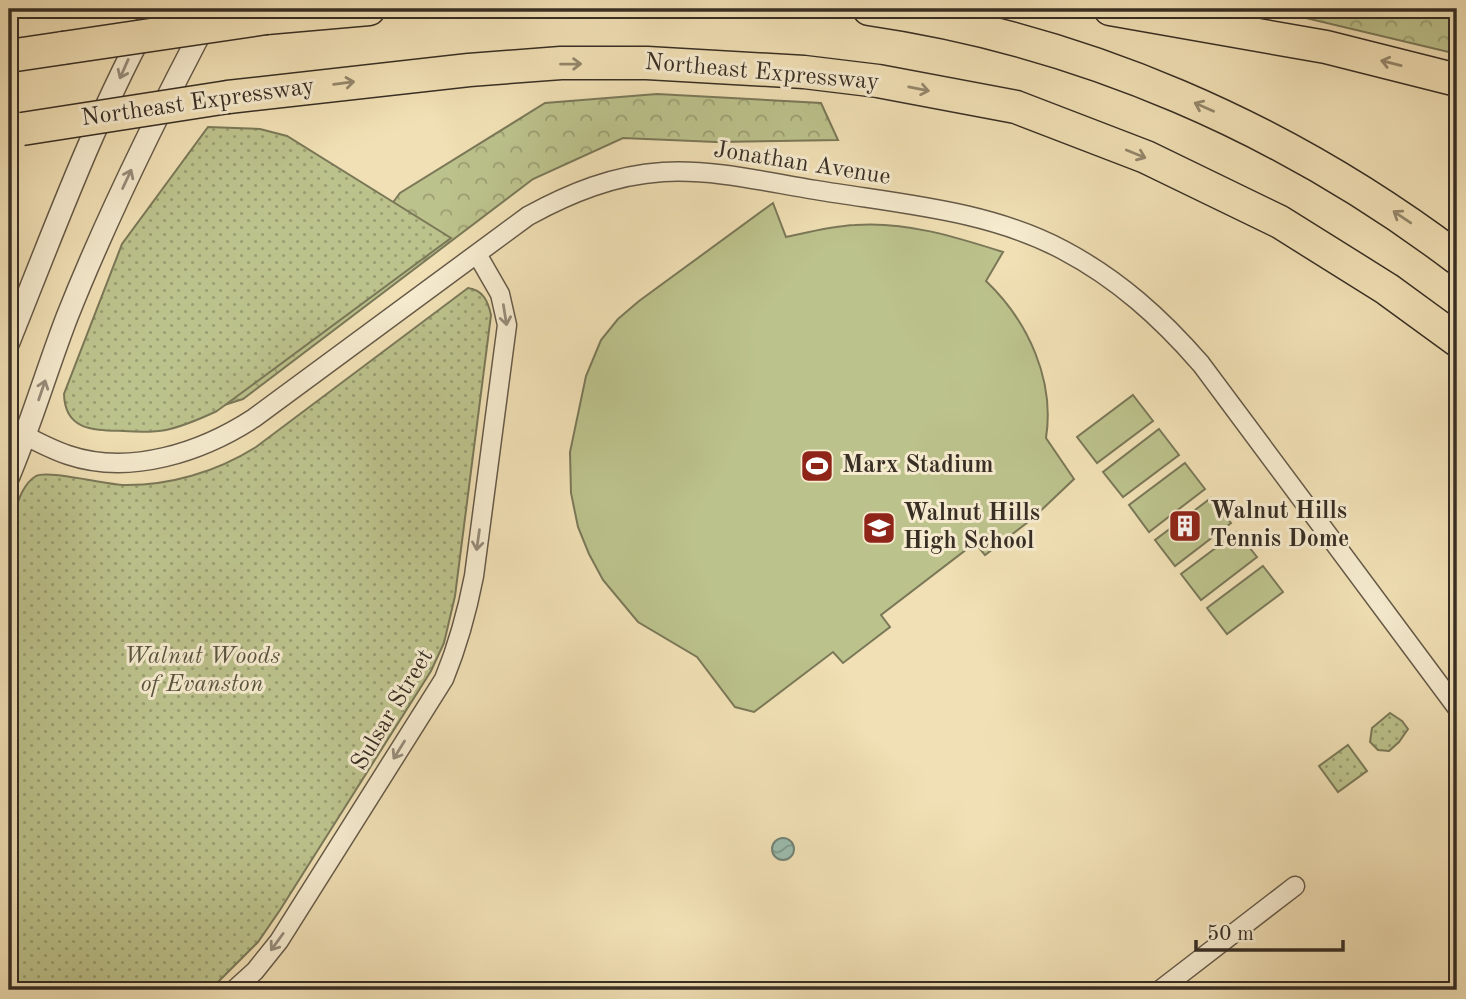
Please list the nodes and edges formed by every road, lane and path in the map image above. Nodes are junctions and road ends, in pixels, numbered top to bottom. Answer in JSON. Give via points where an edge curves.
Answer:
{"nodes":[{"id":1,"x":155,"y":9,"type":"edge"},
{"id":2,"x":213,"y":9,"type":"edge"},
{"id":3,"x":369,"y":9,"type":"edge"},
{"id":4,"x":869,"y":9,"type":"edge"},
{"id":5,"x":1110,"y":9,"type":"edge"},
{"id":6,"x":9,"y":55,"type":"edge"},
{"id":7,"x":1457,"y":80,"type":"edge"},
{"id":8,"x":15,"y":130,"type":"edge"},
{"id":9,"x":477,"y":254,"type":"junction"},
{"id":10,"x":1457,"y":258,"type":"edge"},
{"id":11,"x":1457,"y":340,"type":"edge"},
{"id":12,"x":9,"y":342,"type":"edge"},
{"id":13,"x":17,"y":431,"type":"edge"},
{"id":14,"x":9,"y":476,"type":"edge"},
{"id":15,"x":1457,"y":708,"type":"edge"},
{"id":16,"x":1294,"y":886,"type":"dead end"},
{"id":17,"x":234,"y":990,"type":"edge"},
{"id":18,"x":1160,"y":990,"type":"edge"}],
"edges":[{"from":1,"to":12,"type":"street","one_way":true,"via":[[78,172]]},
{"from":13,"to":2,"type":"street","one_way":true,"via":[[125,185]]},
{"from":3,"to":6,"type":"highway","bridge":true,"via":[[266,18]]},
{"from":10,"to":4,"type":"highway","one_way":true,"via":[[1338,177],[1260,134],[1157,87],[965,25]]},
{"from":7,"to":5,"type":"highway","one_way":true,"via":[[1326,47]]},
{"from":8,"to":11,"type":"highway","name":"Northeast Expressway","one_way":true,"bridge":true,"via":[[228,97],[561,64],[647,63],[878,81],[1016,107],[1146,157],[1280,222],[1387,289]]},
{"from":9,"to":13,"type":"street","name":"Jonathan Avenue","via":[[254,418],[198,448],[162,458],[107,461],[71,456]]},
{"from":9,"to":15,"type":"street","name":"Jonathan Avenue","via":[[559,199],[627,176],[663,172],[717,174],[975,217],[1061,249],[1138,299],[1201,364]]},
{"from":9,"to":17,"type":"street","name":"Sulsar Street","one_way":true,"via":[[500,294],[507,325],[474,576],[458,646],[444,679],[279,941]]},
{"from":13,"to":14,"type":"street"},
{"from":16,"to":18,"type":"street"}]}
